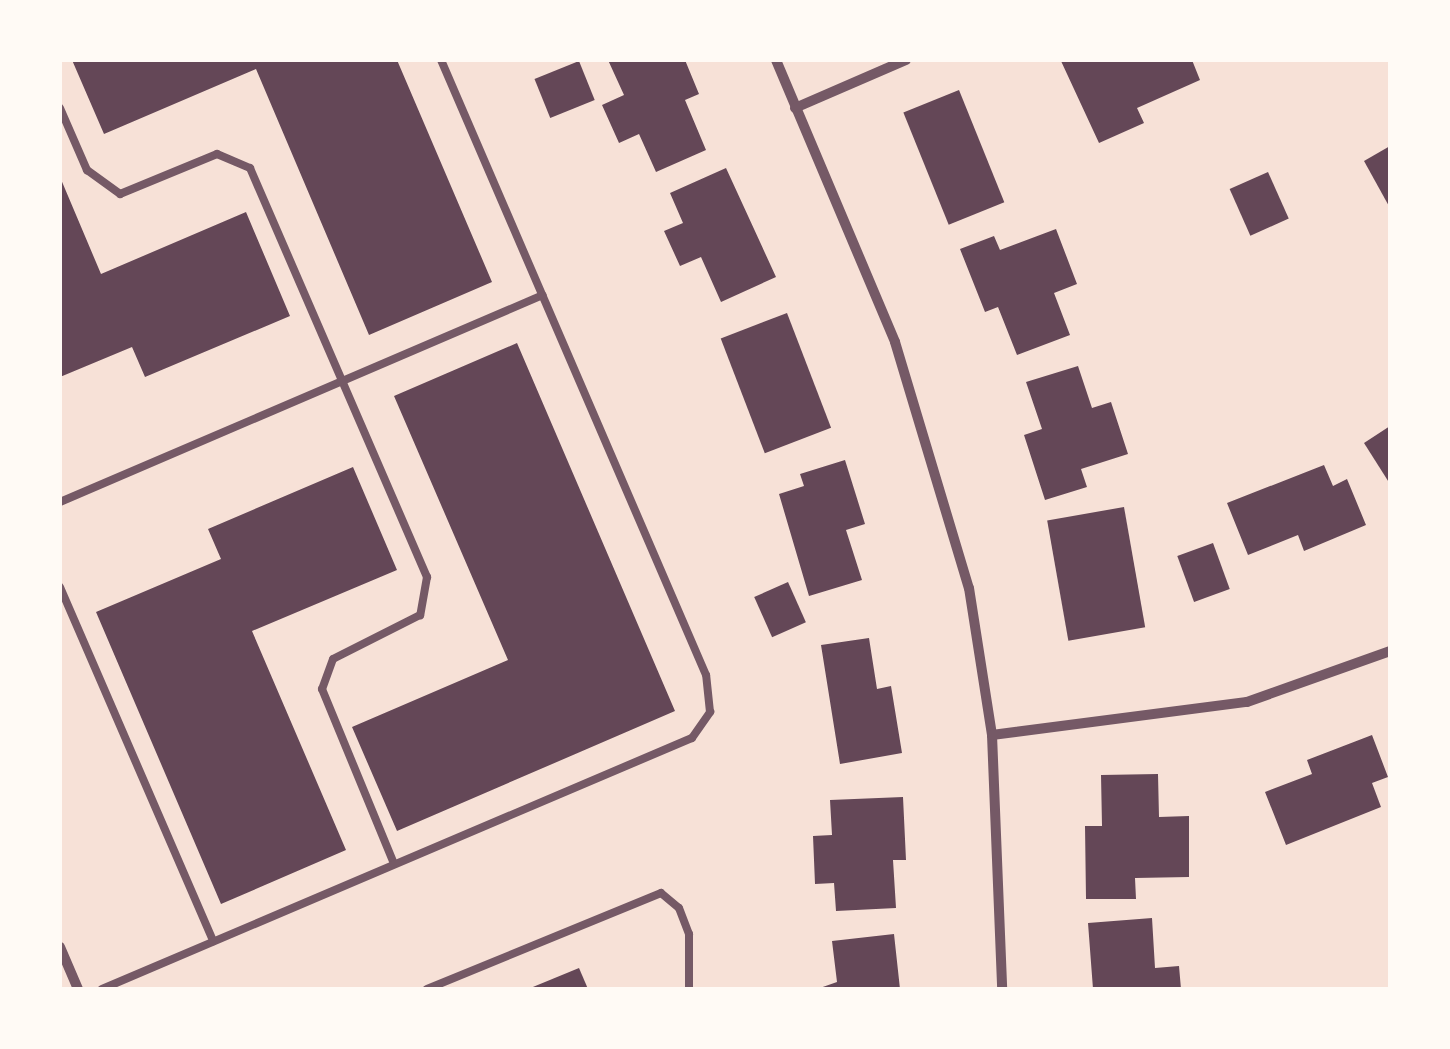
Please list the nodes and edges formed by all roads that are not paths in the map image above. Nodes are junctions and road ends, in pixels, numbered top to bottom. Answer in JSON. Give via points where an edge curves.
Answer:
{"nodes":[{"id":1,"x":441,"y":60,"type":"edge"},
{"id":2,"x":776,"y":60,"type":"edge"},
{"id":3,"x":906,"y":60,"type":"edge"},
{"id":4,"x":60,"y":108,"type":"edge"},
{"id":5,"x":795,"y":108,"type":"junction"},
{"id":6,"x":543,"y":296,"type":"junction"},
{"id":7,"x":343,"y":381,"type":"junction"},
{"id":8,"x":60,"y":502,"type":"edge"},
{"id":9,"x":60,"y":587,"type":"edge"},
{"id":10,"x":1390,"y":650,"type":"edge"},
{"id":11,"x":992,"y":734,"type":"junction"},
{"id":12,"x":394,"y":864,"type":"junction"},
{"id":13,"x":213,"y":942,"type":"junction"},
{"id":14,"x":60,"y":947,"type":"edge"},
{"id":15,"x":78,"y":989,"type":"edge"},
{"id":16,"x":102,"y":989,"type":"edge"},
{"id":17,"x":427,"y":989,"type":"edge"},
{"id":18,"x":688,"y":989,"type":"edge"},
{"id":19,"x":1002,"y":989,"type":"edge"}],
"edges":[{"from":1,"to":6,"type":"lane"},
{"from":2,"to":5,"type":"street"},
{"from":3,"to":5,"type":"street"},
{"from":4,"to":7,"type":"lane","via":[[87,170],[120,194],[218,154],[250,168]]},
{"from":5,"to":11,"type":"street","via":[[933,449]]},
{"from":6,"to":7,"type":"lane"},
{"from":6,"to":12,"type":"lane","via":[[706,675],[710,712],[692,738]]},
{"from":7,"to":8,"type":"lane"},
{"from":7,"to":12,"type":"lane","via":[[427,577],[420,615],[333,658],[322,690]]},
{"from":9,"to":13,"type":"lane"},
{"from":10,"to":11,"type":"street","via":[[1246,702]]},
{"from":11,"to":19,"type":"street"},
{"from":12,"to":13,"type":"lane"},
{"from":13,"to":16,"type":"lane"},
{"from":14,"to":15,"type":"street"},
{"from":17,"to":18,"type":"lane","via":[[661,894],[689,934]]}]}
